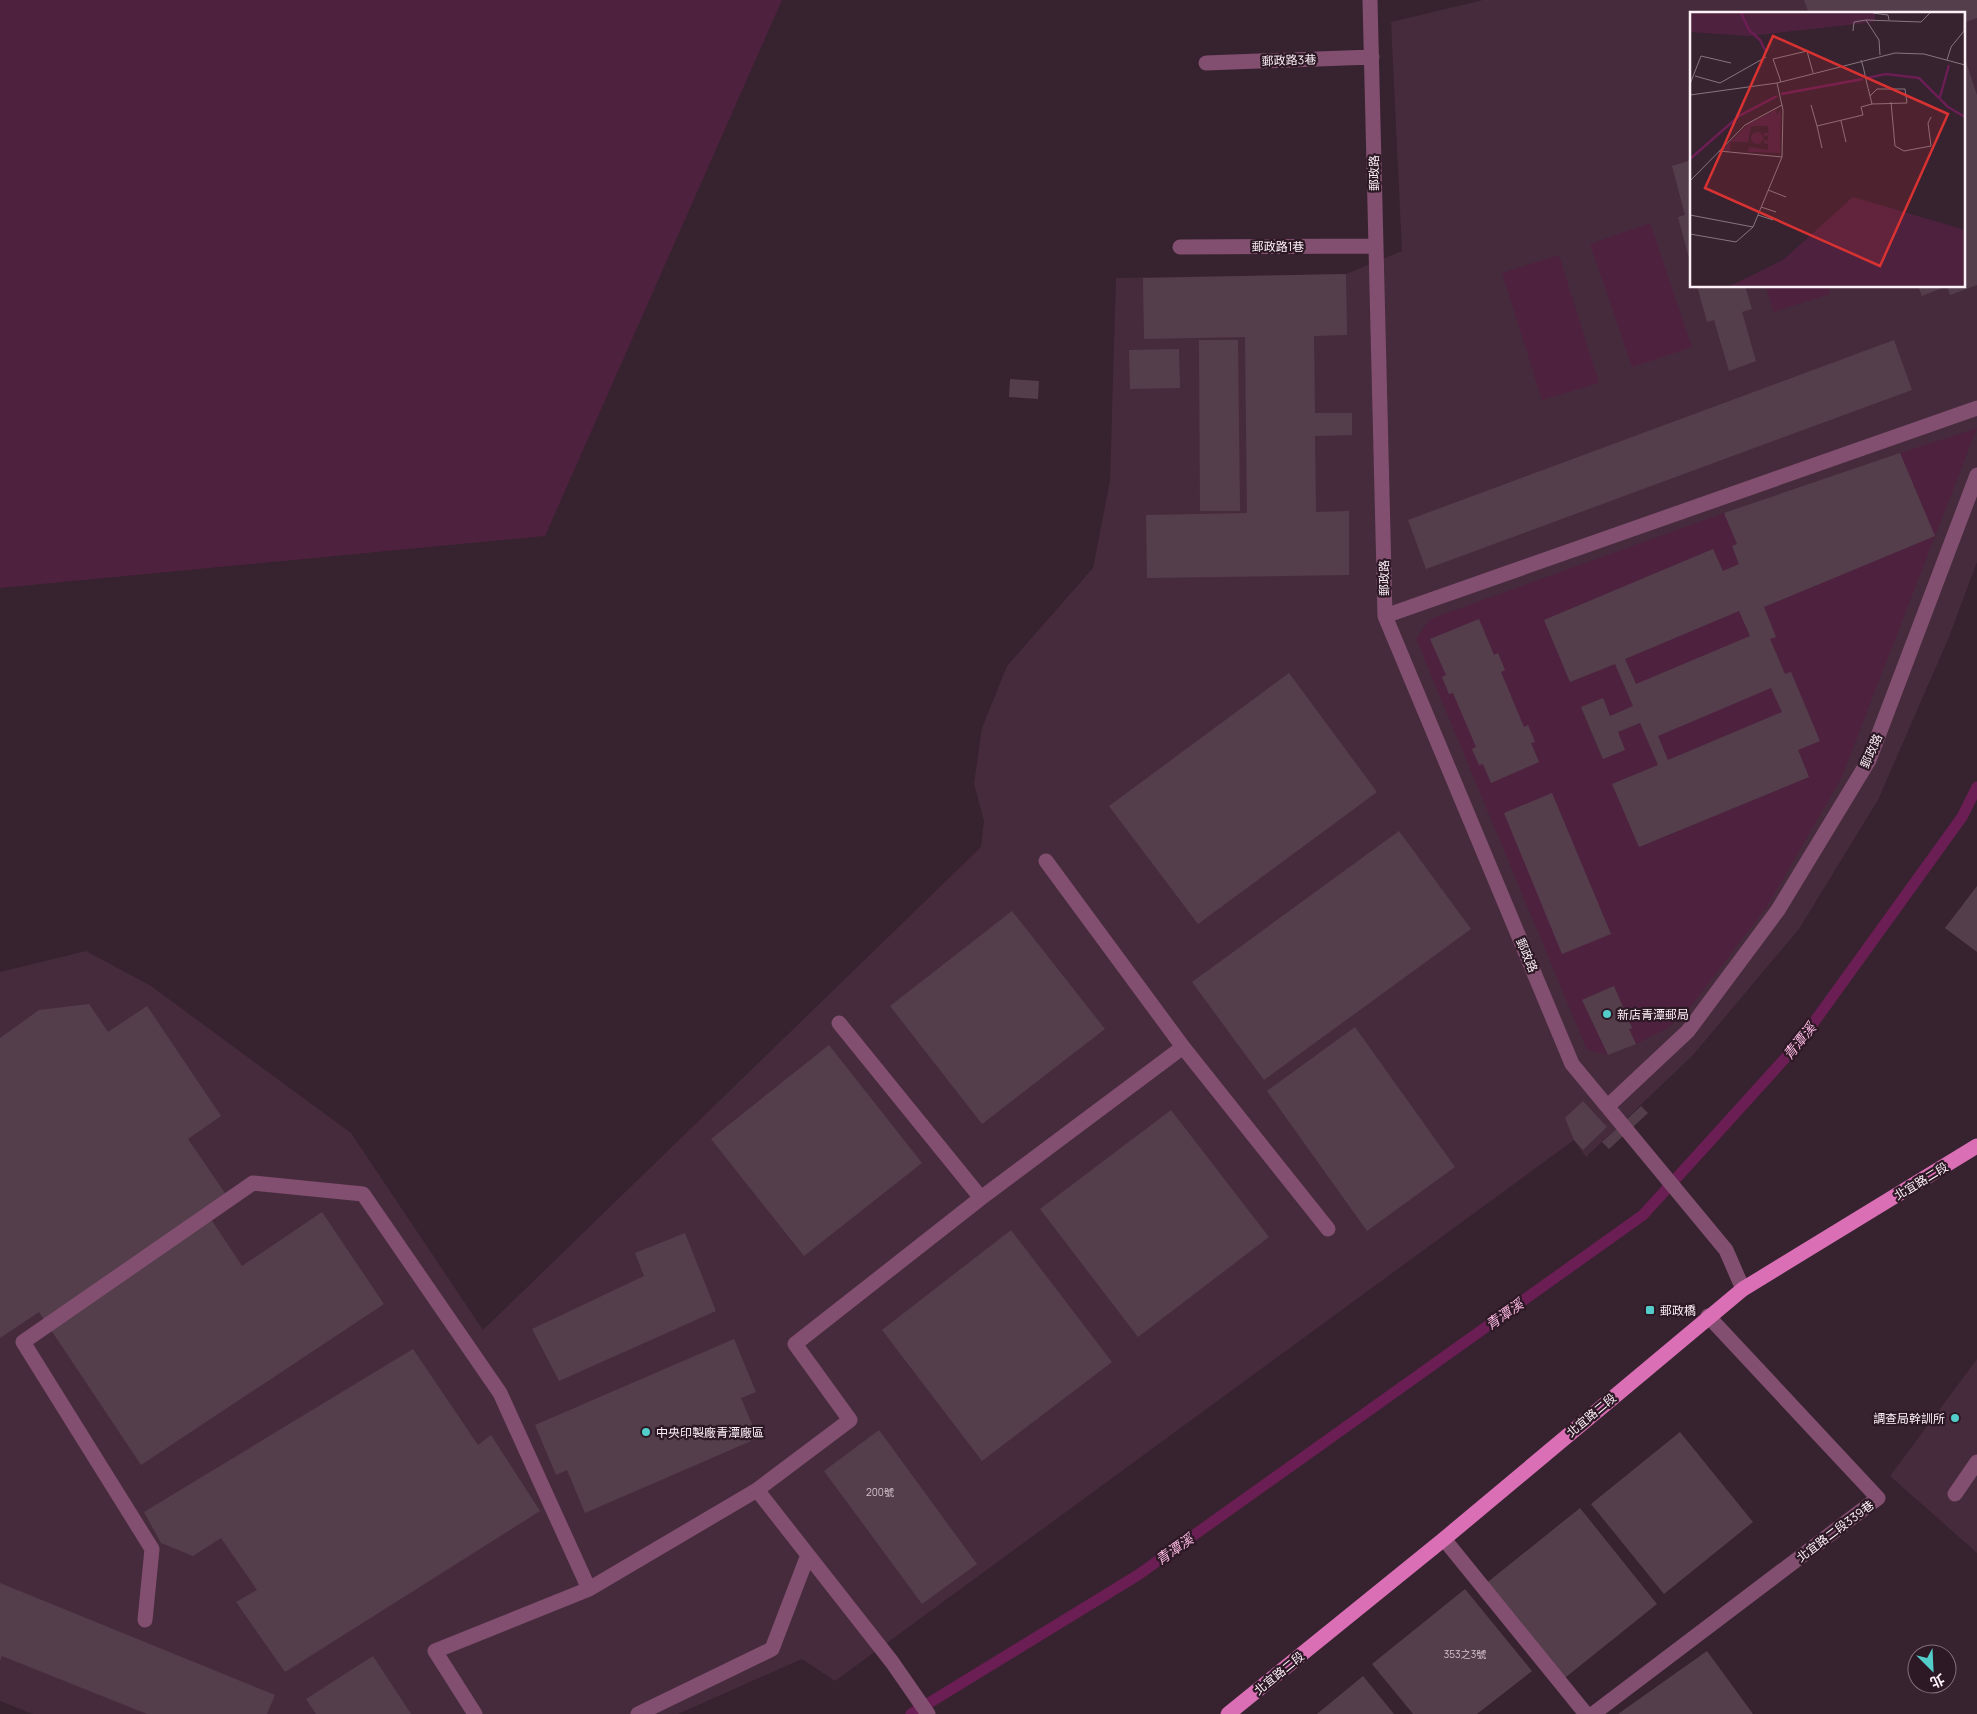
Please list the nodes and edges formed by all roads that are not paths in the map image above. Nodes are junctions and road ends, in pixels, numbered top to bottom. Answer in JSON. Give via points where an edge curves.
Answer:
{"nodes":[{"id":1,"x":1370,"y":0,"type":"edge"},
{"id":2,"x":1372,"y":57,"type":"junction"},
{"id":3,"x":1206,"y":63,"type":"dead end"},
{"id":4,"x":1376,"y":246,"type":"junction"},
{"id":5,"x":1180,"y":247,"type":"dead end"},
{"id":6,"x":1977,"y":408,"type":"edge"},
{"id":7,"x":1977,"y":475,"type":"edge"},
{"id":8,"x":1385,"y":616,"type":"junction"},
{"id":9,"x":1046,"y":861,"type":"dead end"},
{"id":10,"x":839,"y":1023,"type":"dead end"},
{"id":11,"x":1183,"y":1047,"type":"junction"},
{"id":12,"x":1608,"y":1106,"type":"junction"},
{"id":13,"x":1977,"y":1146,"type":"edge"},
{"id":14,"x":981,"y":1198,"type":"junction"},
{"id":15,"x":1328,"y":1229,"type":"dead end"},
{"id":16,"x":1743,"y":1289,"type":"junction"},
{"id":17,"x":1708,"y":1316,"type":"junction"},
{"id":18,"x":1977,"y":1462,"type":"edge"},
{"id":19,"x":757,"y":1490,"type":"junction"},
{"id":20,"x":1955,"y":1494,"type":"dead end"},
{"id":21,"x":1444,"y":1539,"type":"junction"},
{"id":22,"x":808,"y":1555,"type":"junction"},
{"id":23,"x":589,"y":1589,"type":"junction"},
{"id":24,"x":145,"y":1620,"type":"dead end"},
{"id":25,"x":475,"y":1714,"type":"edge"},
{"id":26,"x":638,"y":1714,"type":"edge"},
{"id":27,"x":928,"y":1714,"type":"edge"},
{"id":28,"x":1228,"y":1714,"type":"edge"},
{"id":29,"x":1586,"y":1714,"type":"edge"},
{"id":30,"x":1593,"y":1714,"type":"edge"}],
"edges":[{"from":1,"to":2,"type":"street","name":"郵政路"},
{"from":2,"to":3,"type":"street","name":"郵政路3巷"},
{"from":2,"to":4,"type":"street","name":"郵政路"},
{"from":4,"to":5,"type":"street","name":"郵政路1巷"},
{"from":4,"to":8,"type":"street","name":"郵政路"},
{"from":6,"to":8,"type":"street"},
{"from":7,"to":12,"type":"street","name":"郵政路","via":[[1869,760],[1778,910],[1688,1031]]},
{"from":8,"to":12,"type":"street","name":"郵政路","via":[[1572,1064]]},
{"from":9,"to":11,"type":"street"},
{"from":10,"to":14,"type":"street"},
{"from":11,"to":14,"type":"street"},
{"from":11,"to":15,"type":"street"},
{"from":12,"to":16,"type":"street","name":"郵政路","via":[[1726,1250]]},
{"from":13,"to":16,"type":"main road","name":"北宜路二段"},
{"from":14,"to":19,"type":"street","via":[[795,1344],[850,1420]]},
{"from":16,"to":17,"type":"main road","name":"北宜路二段"},
{"from":17,"to":21,"type":"main road","name":"北宜路二段"},
{"from":17,"to":30,"type":"street","name":"北宜路二段339巷","via":[[1878,1498]]},
{"from":18,"to":20,"type":"street"},
{"from":19,"to":22,"type":"street"},
{"from":19,"to":23,"type":"street"},
{"from":21,"to":28,"type":"main road","name":"北宜路二段"},
{"from":21,"to":29,"type":"street"},
{"from":22,"to":26,"type":"street","via":[[772,1649]]},
{"from":22,"to":27,"type":"street","via":[[892,1662]]},
{"from":23,"to":24,"type":"street","via":[[500,1393],[364,1194],[253,1183],[23,1342],[152,1549]]},
{"from":23,"to":25,"type":"street","via":[[435,1651]]}]}
